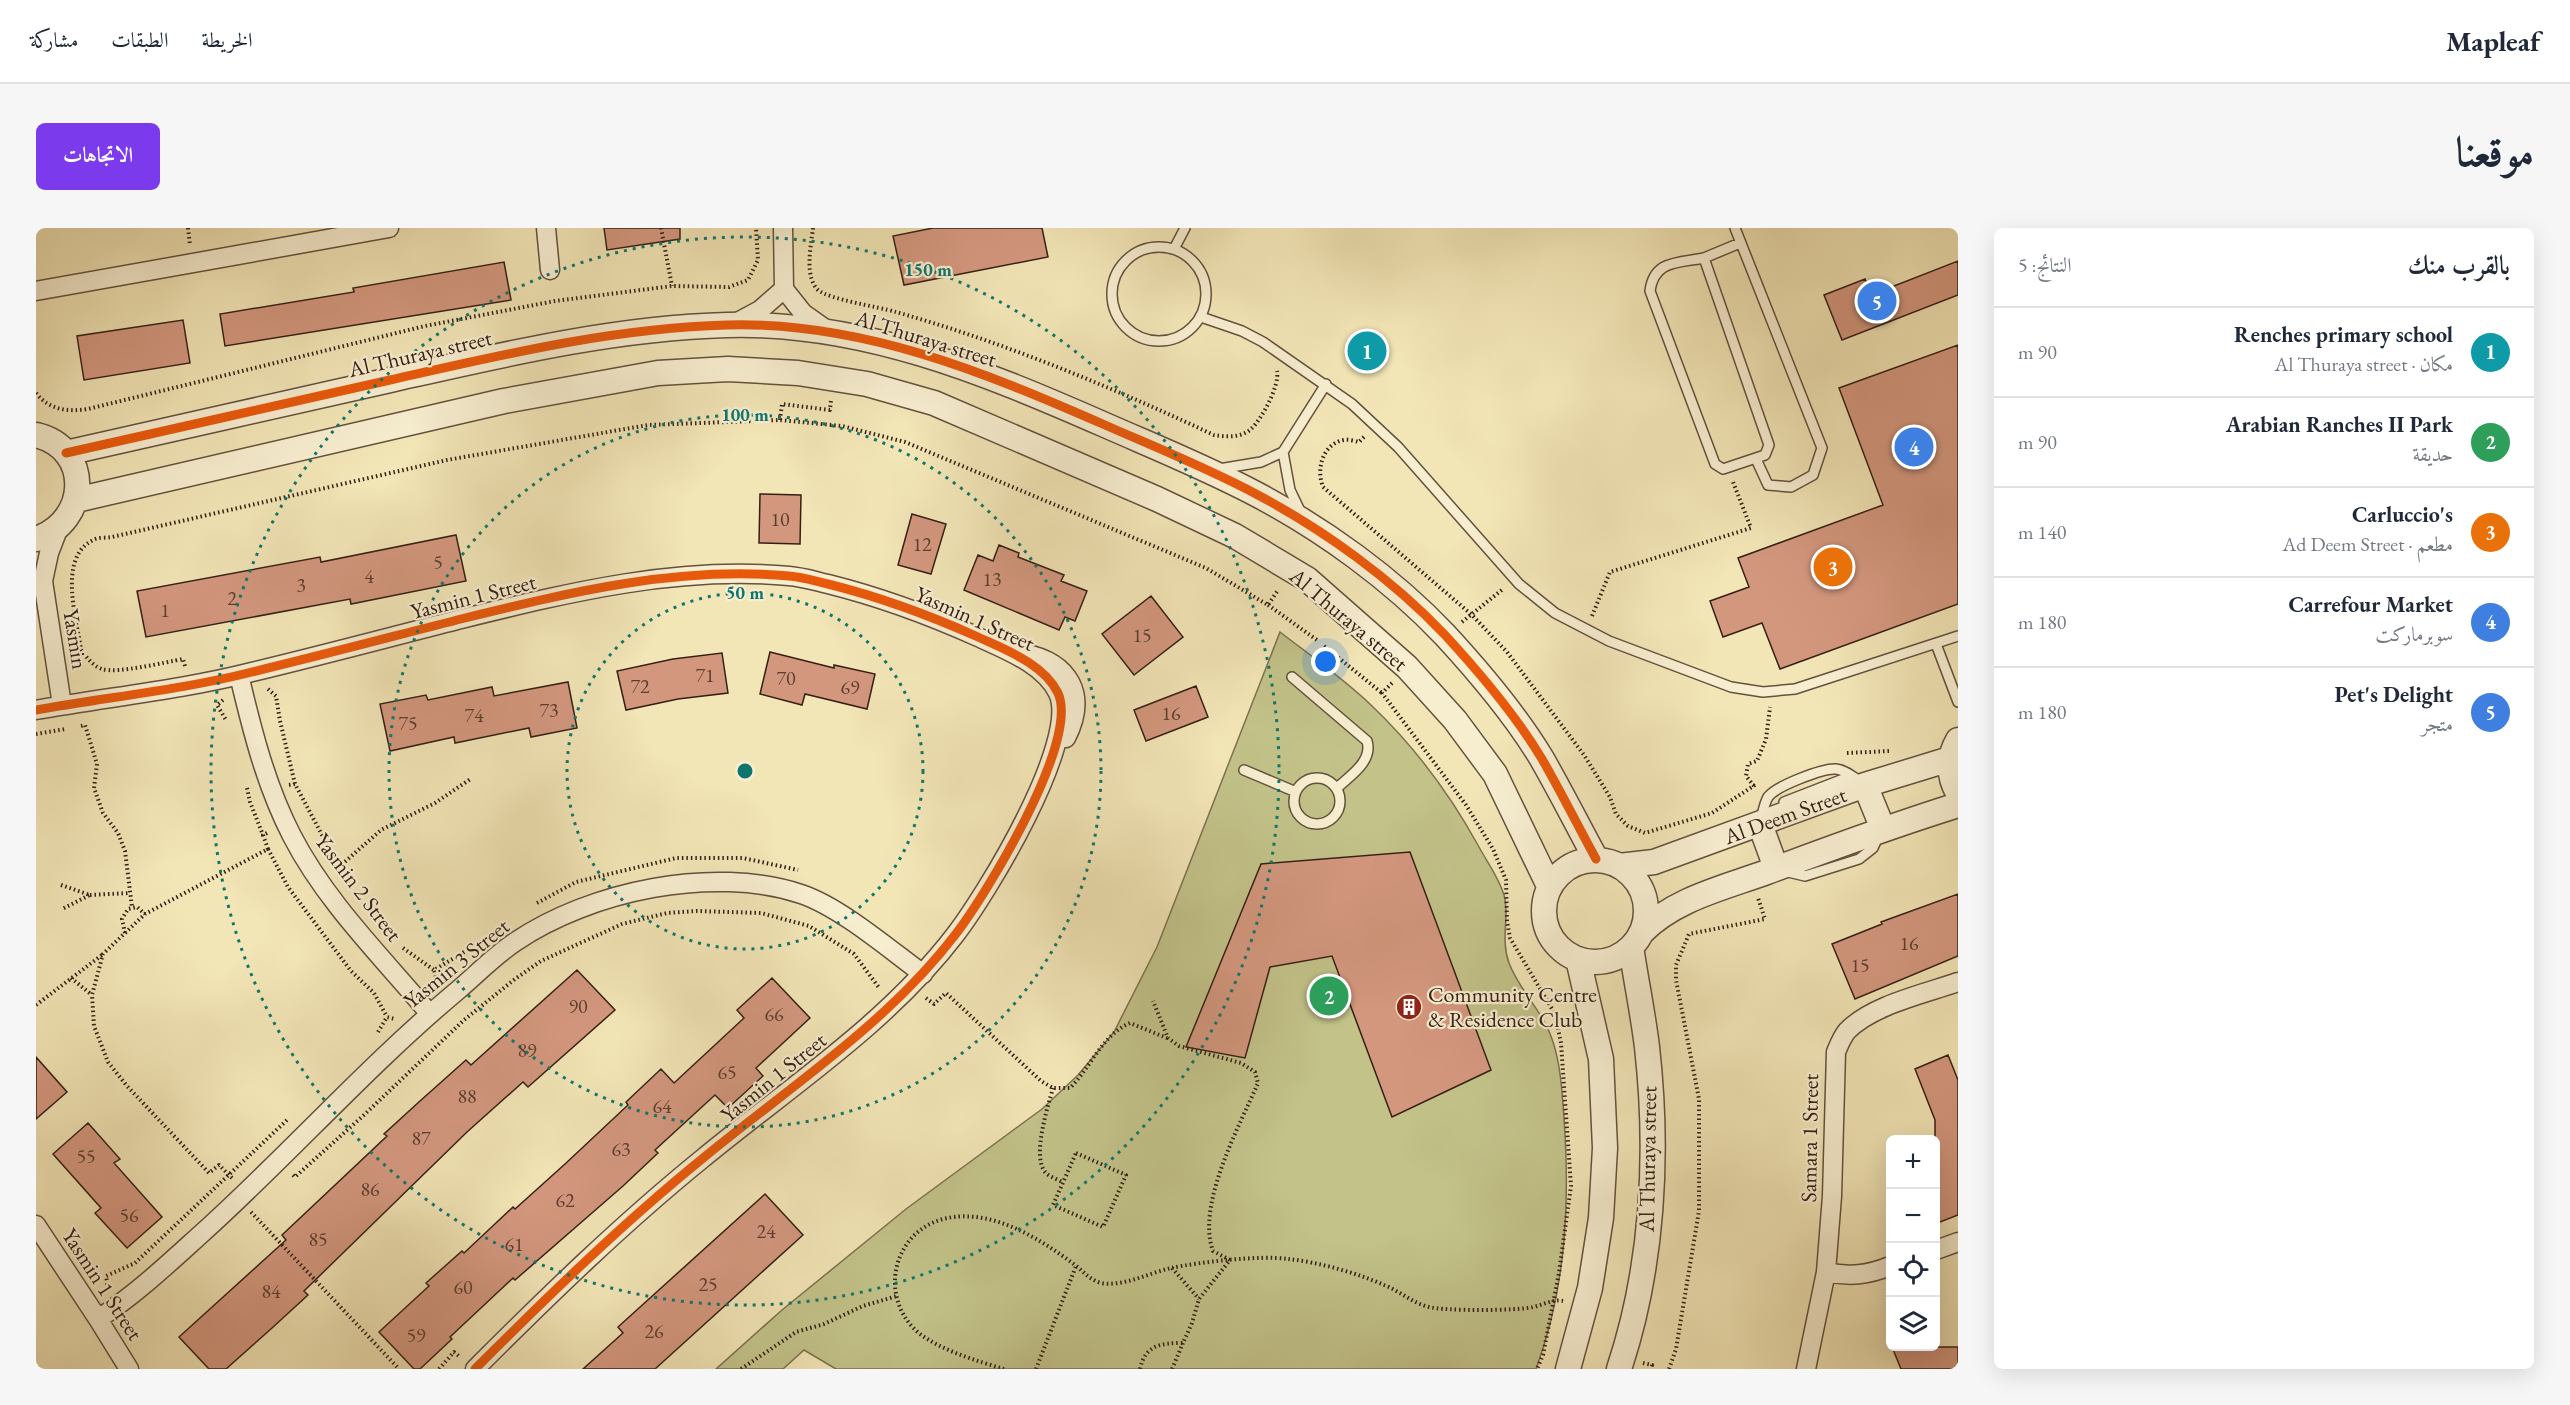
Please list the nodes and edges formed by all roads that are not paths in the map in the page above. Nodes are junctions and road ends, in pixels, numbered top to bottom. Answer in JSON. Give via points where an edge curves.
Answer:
{"nodes":[{"id":1,"x":389,"y":228,"type":"edge"},
{"id":2,"x":546,"y":228,"type":"edge"},
{"id":3,"x":783,"y":228,"type":"edge"},
{"id":4,"x":1185,"y":228,"type":"edge"},
{"id":5,"x":1735,"y":228,"type":"edge"},
{"id":6,"x":307,"y":235,"type":"edge"},
{"id":7,"x":1740,"y":243,"type":"junction"},
{"id":8,"x":1174,"y":249,"type":"junction"},
{"id":9,"x":1704,"y":258,"type":"junction"},
{"id":10,"x":550,"y":270,"type":"dead end"},
{"id":11,"x":784,"y":289,"type":"junction"},
{"id":12,"x":36,"y":291,"type":"edge"},
{"id":13,"x":1201,"y":317,"type":"junction"},
{"id":14,"x":731,"y":325,"type":"junction"},
{"id":15,"x":829,"y":331,"type":"junction"},
{"id":16,"x":1326,"y":384,"type":"junction"},
{"id":17,"x":37,"y":434,"type":"edge"},
{"id":18,"x":1283,"y":452,"type":"junction"},
{"id":19,"x":66,"y":453,"type":"junction"},
{"id":20,"x":1756,"y":459,"type":"junction"},
{"id":21,"x":1206,"y":469,"type":"junction"},
{"id":22,"x":76,"y":500,"type":"junction"},
{"id":23,"x":1310,"y":527,"type":"junction"},
{"id":24,"x":59,"y":528,"type":"junction"},
{"id":25,"x":36,"y":539,"type":"edge"},
{"id":26,"x":39,"y":574,"type":"edge"},
{"id":27,"x":1958,"y":636,"type":"edge"},
{"id":28,"x":1936,"y":644,"type":"junction"},
{"id":29,"x":244,"y":674,"type":"junction"},
{"id":30,"x":1292,"y":677,"type":"dead end"},
{"id":31,"x":1958,"y":702,"type":"edge"},
{"id":32,"x":62,"y":705,"type":"junction"},
{"id":33,"x":36,"y":710,"type":"edge"},
{"id":34,"x":1954,"y":749,"type":"edge"},
{"id":35,"x":1244,"y":770,"type":"dead end"},
{"id":36,"x":1858,"y":781,"type":"junction"},
{"id":37,"x":1337,"y":788,"type":"junction"},
{"id":38,"x":1296,"y":792,"type":"junction"},
{"id":39,"x":1958,"y":793,"type":"edge"},
{"id":40,"x":1958,"y":805,"type":"edge"},
{"id":41,"x":1762,"y":818,"type":"junction"},
{"id":42,"x":1879,"y":835,"type":"junction"},
{"id":43,"x":1596,"y":859,"type":"junction"},
{"id":44,"x":1619,"y":866,"type":"junction"},
{"id":45,"x":1781,"y":870,"type":"junction"},
{"id":46,"x":1549,"y":886,"type":"junction"},
{"id":47,"x":1636,"y":940,"type":"junction"},
{"id":48,"x":1578,"y":959,"type":"junction"},
{"id":49,"x":1958,"y":982,"type":"edge"},
{"id":50,"x":911,"y":986,"type":"junction"},
{"id":51,"x":429,"y":1013,"type":"junction"},
{"id":52,"x":36,"y":1225,"type":"edge"},
{"id":53,"x":1958,"y":1242,"type":"edge"},
{"id":54,"x":1940,"y":1248,"type":"edge"},
{"id":55,"x":1886,"y":1267,"type":"edge"},
{"id":56,"x":1826,"y":1272,"type":"junction"},
{"id":57,"x":105,"y":1314,"type":"junction"},
{"id":58,"x":129,"y":1369,"type":"edge"},
{"id":59,"x":475,"y":1369,"type":"edge"},
{"id":60,"x":1568,"y":1369,"type":"edge"},
{"id":61,"x":1619,"y":1369,"type":"edge"},
{"id":62,"x":1806,"y":1369,"type":"edge"}],
"edges":[{"from":1,"to":6,"type":"street"},
{"from":2,"to":10,"type":"street"},
{"from":3,"to":11,"type":"street"},
{"from":4,"to":8,"type":"lane"},
{"from":5,"to":7,"type":"lane"},
{"from":6,"to":12,"type":"street"},
{"from":7,"to":9,"type":"lane"},
{"from":7,"to":20,"type":"lane","via":[[1822,448],[1813,475],[1791,487],[1768,485]]},
{"from":8,"to":13,"type":"lane","via":[[1192,260],[1203,277],[1207,297]]},
{"from":8,"to":13,"type":"lane","via":[[1154,247],[1136,252],[1120,265],[1112,283],[1111,302],[1118,321],[1132,335],[1151,342],[1171,341],[1189,332]]},
{"from":9,"to":20,"type":"lane","via":[[1769,445],[1765,455]]},
{"from":9,"to":20,"type":"lane","via":[[1669,264],[1658,270],[1650,291],[1715,464],[1723,469]]},
{"from":11,"to":14,"type":"street","via":[[760,310]]},
{"from":11,"to":15,"type":"street","via":[[803,313]]},
{"from":13,"to":16,"type":"lane","via":[[1242,332]]},
{"from":14,"to":15,"type":"street","name":"Al Thuraya street"},
{"from":14,"to":19,"type":"street","name":"Al Thuraya street","via":[[643,330],[495,356]]},
{"from":15,"to":21,"type":"street","name":"Al Thuraya street","via":[[944,361],[1022,389]]},
{"from":16,"to":18,"type":"lane"},
{"from":16,"to":28,"type":"lane","via":[[1376,425],[1514,579],[1555,613],[1587,631],[1731,687],[1772,691],[1795,689]]},
{"from":17,"to":19,"type":"street"},
{"from":18,"to":21,"type":"lane","name":"Al Thuraya street","via":[[1261,462]]},
{"from":18,"to":23,"type":"lane","via":[[1290,490]]},
{"from":19,"to":22,"type":"street","via":[[78,484]]},
{"from":21,"to":23,"type":"street","name":"Al Thuraya street"},
{"from":22,"to":24,"type":"street"},
{"from":22,"to":46,"type":"street","name":"Al Thuraya street","via":[[504,400],[658,373],[728,369],[798,373],[867,384],[934,403],[999,430],[1215,526],[1307,579],[1407,667],[1455,720],[1495,774]]},
{"from":23,"to":43,"type":"street","name":"Al Thuraya street","via":[[1379,575],[1443,633],[1494,691],[1540,755]]},
{"from":24,"to":25,"type":"street"},
{"from":24,"to":26,"type":"street","name":"Yasmin"},
{"from":26,"to":32,"type":"street","name":"Yasmin"},
{"from":27,"to":28,"type":"lane"},
{"from":28,"to":31,"type":"lane"},
{"from":29,"to":32,"type":"street","name":"Yasmin 1 Street"},
{"from":29,"to":50,"type":"street","name":"Yasmin 1 Street","via":[[566,593],[715,573],[794,576],[867,594],[933,617],[1006,650],[1052,662],[1074,689],[1077,706],[1073,724],[1051,759],[1019,831],[985,892],[957,933]]},
{"from":29,"to":51,"type":"street","name":"Yasmin 2 Street","via":[[263,768],[286,823],[316,877]]},
{"from":30,"to":37,"type":"lane","via":[[1367,741],[1368,757]]},
{"from":32,"to":33,"type":"street","name":"Yasmin 1 Street"},
{"from":34,"to":36,"type":"street","name":"Al Deem Street"},
{"from":34,"to":39,"type":"street","via":[[1951,775]]},
{"from":35,"to":38,"type":"lane"},
{"from":36,"to":41,"type":"street","name":"Al Deem Street"},
{"from":36,"to":42,"type":"street"},
{"from":37,"to":38,"type":"lane","via":[[1316,777],[1300,784]]},
{"from":37,"to":38,"type":"lane","via":[[1341,796],[1338,813],[1324,824],[1300,816],[1294,800]]},
{"from":40,"to":42,"type":"street","name":"Al Deem Street"},
{"from":41,"to":44,"type":"street","name":"Al Deem Street","via":[[1654,862]]},
{"from":41,"to":45,"type":"street"},
{"from":42,"to":45,"type":"street","name":"Al Deem Street"},
{"from":43,"to":44,"type":"street"},
{"from":43,"to":46,"type":"street","via":[[1561,871]]},
{"from":44,"to":47,"type":"street","via":[[1632,875],[1646,903],[1646,919]]},
{"from":45,"to":47,"type":"street","name":"Al Deem Street","via":[[1670,910]]},
{"from":46,"to":48,"type":"street","via":[[1544,921],[1563,951]]},
{"from":47,"to":48,"type":"street","via":[[1619,956],[1606,961]]},
{"from":47,"to":61,"type":"street","name":"Al Thuraya street","via":[[1653,1142],[1651,1208],[1641,1278]]},
{"from":48,"to":60,"type":"street","name":"Al Thuraya street","via":[[1601,1059],[1605,1148],[1601,1218],[1590,1288]]},
{"from":49,"to":56,"type":"street","name":"Samara 1 Street","via":[[1860,1019],[1845,1033],[1836,1052]]},
{"from":50,"to":51,"type":"street","name":"Yasmin 3 Street","via":[[847,918],[802,894],[754,884],[711,883],[661,886],[616,896],[562,916],[515,942]]},
{"from":50,"to":59,"type":"street","name":"Yasmin 1 Street","via":[[868,1026],[631,1220]]},
{"from":51,"to":57,"type":"street","name":"Yasmin 3 Street","via":[[281,1160],[247,1202]]},
{"from":52,"to":57,"type":"street","name":"Yasmin 1 Street"},
{"from":53,"to":54,"type":"street"},
{"from":55,"to":56,"type":"street","via":[[1853,1276]]},
{"from":56,"to":62,"type":"street","name":"Samara 1 Street"},
{"from":57,"to":58,"type":"street","name":"Yasmin 1 Street"}]}
